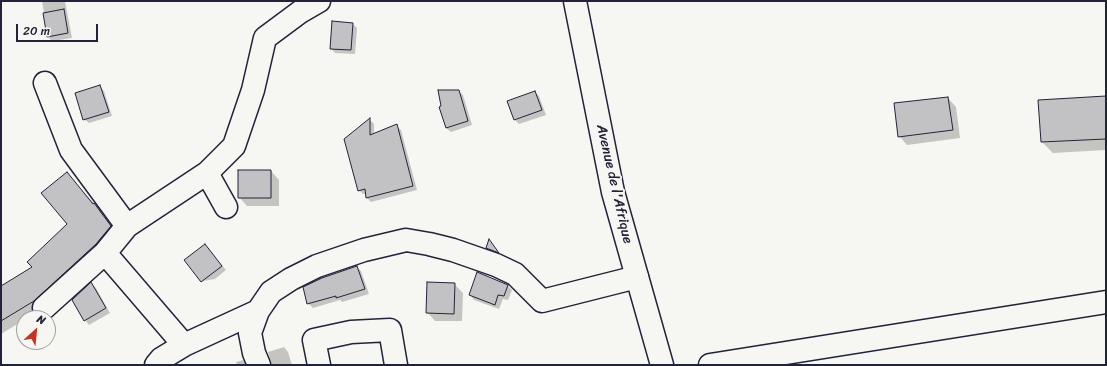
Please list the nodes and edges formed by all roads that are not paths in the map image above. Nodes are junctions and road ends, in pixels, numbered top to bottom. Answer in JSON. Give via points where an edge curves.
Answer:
{"nodes":[{"id":1,"x":319,"y":1,"type":"edge"},
{"id":2,"x":575,"y":1,"type":"edge"},
{"id":3,"x":45,"y":83,"type":"dead end"},
{"id":4,"x":207,"y":173,"type":"junction"},
{"id":5,"x":226,"y":207,"type":"dead end"},
{"id":6,"x":127,"y":226,"type":"junction"},
{"id":7,"x":104,"y":253,"type":"junction"},
{"id":8,"x":638,"y":277,"type":"junction"},
{"id":9,"x":1106,"y":302,"type":"edge"},
{"id":10,"x":44,"y":308,"type":"dead end"},
{"id":11,"x":258,"y":311,"type":"junction"},
{"id":12,"x":184,"y":345,"type":"junction"},
{"id":13,"x":156,"y":365,"type":"edge"},
{"id":14,"x":259,"y":365,"type":"edge"},
{"id":15,"x":319,"y":365,"type":"edge"},
{"id":16,"x":396,"y":365,"type":"edge"},
{"id":17,"x":662,"y":365,"type":"edge"},
{"id":18,"x":710,"y":365,"type":"edge"}],
"edges":[{"from":1,"to":4,"type":"street","via":[[265,38],[234,146]]},
{"from":2,"to":8,"type":"street","name":"Avenue de l'Afrique","via":[[613,192]]},
{"from":3,"to":6,"type":"street","via":[[71,150]]},
{"from":4,"to":5,"type":"street"},
{"from":4,"to":6,"type":"street"},
{"from":6,"to":7,"type":"street"},
{"from":7,"to":10,"type":"street"},
{"from":7,"to":12,"type":"street"},
{"from":8,"to":11,"type":"street","via":[[542,301],[515,274],[496,264],[448,249],[406,240],[364,250],[318,266],[271,292]]},
{"from":8,"to":17,"type":"street","name":"Avenue de l'Afrique"},
{"from":9,"to":18,"type":"street"},
{"from":11,"to":12,"type":"street"},
{"from":11,"to":14,"type":"street","via":[[250,333]]},
{"from":12,"to":13,"type":"street"},
{"from":15,"to":16,"type":"street","via":[[314,340],[351,332],[390,330]]}]}
